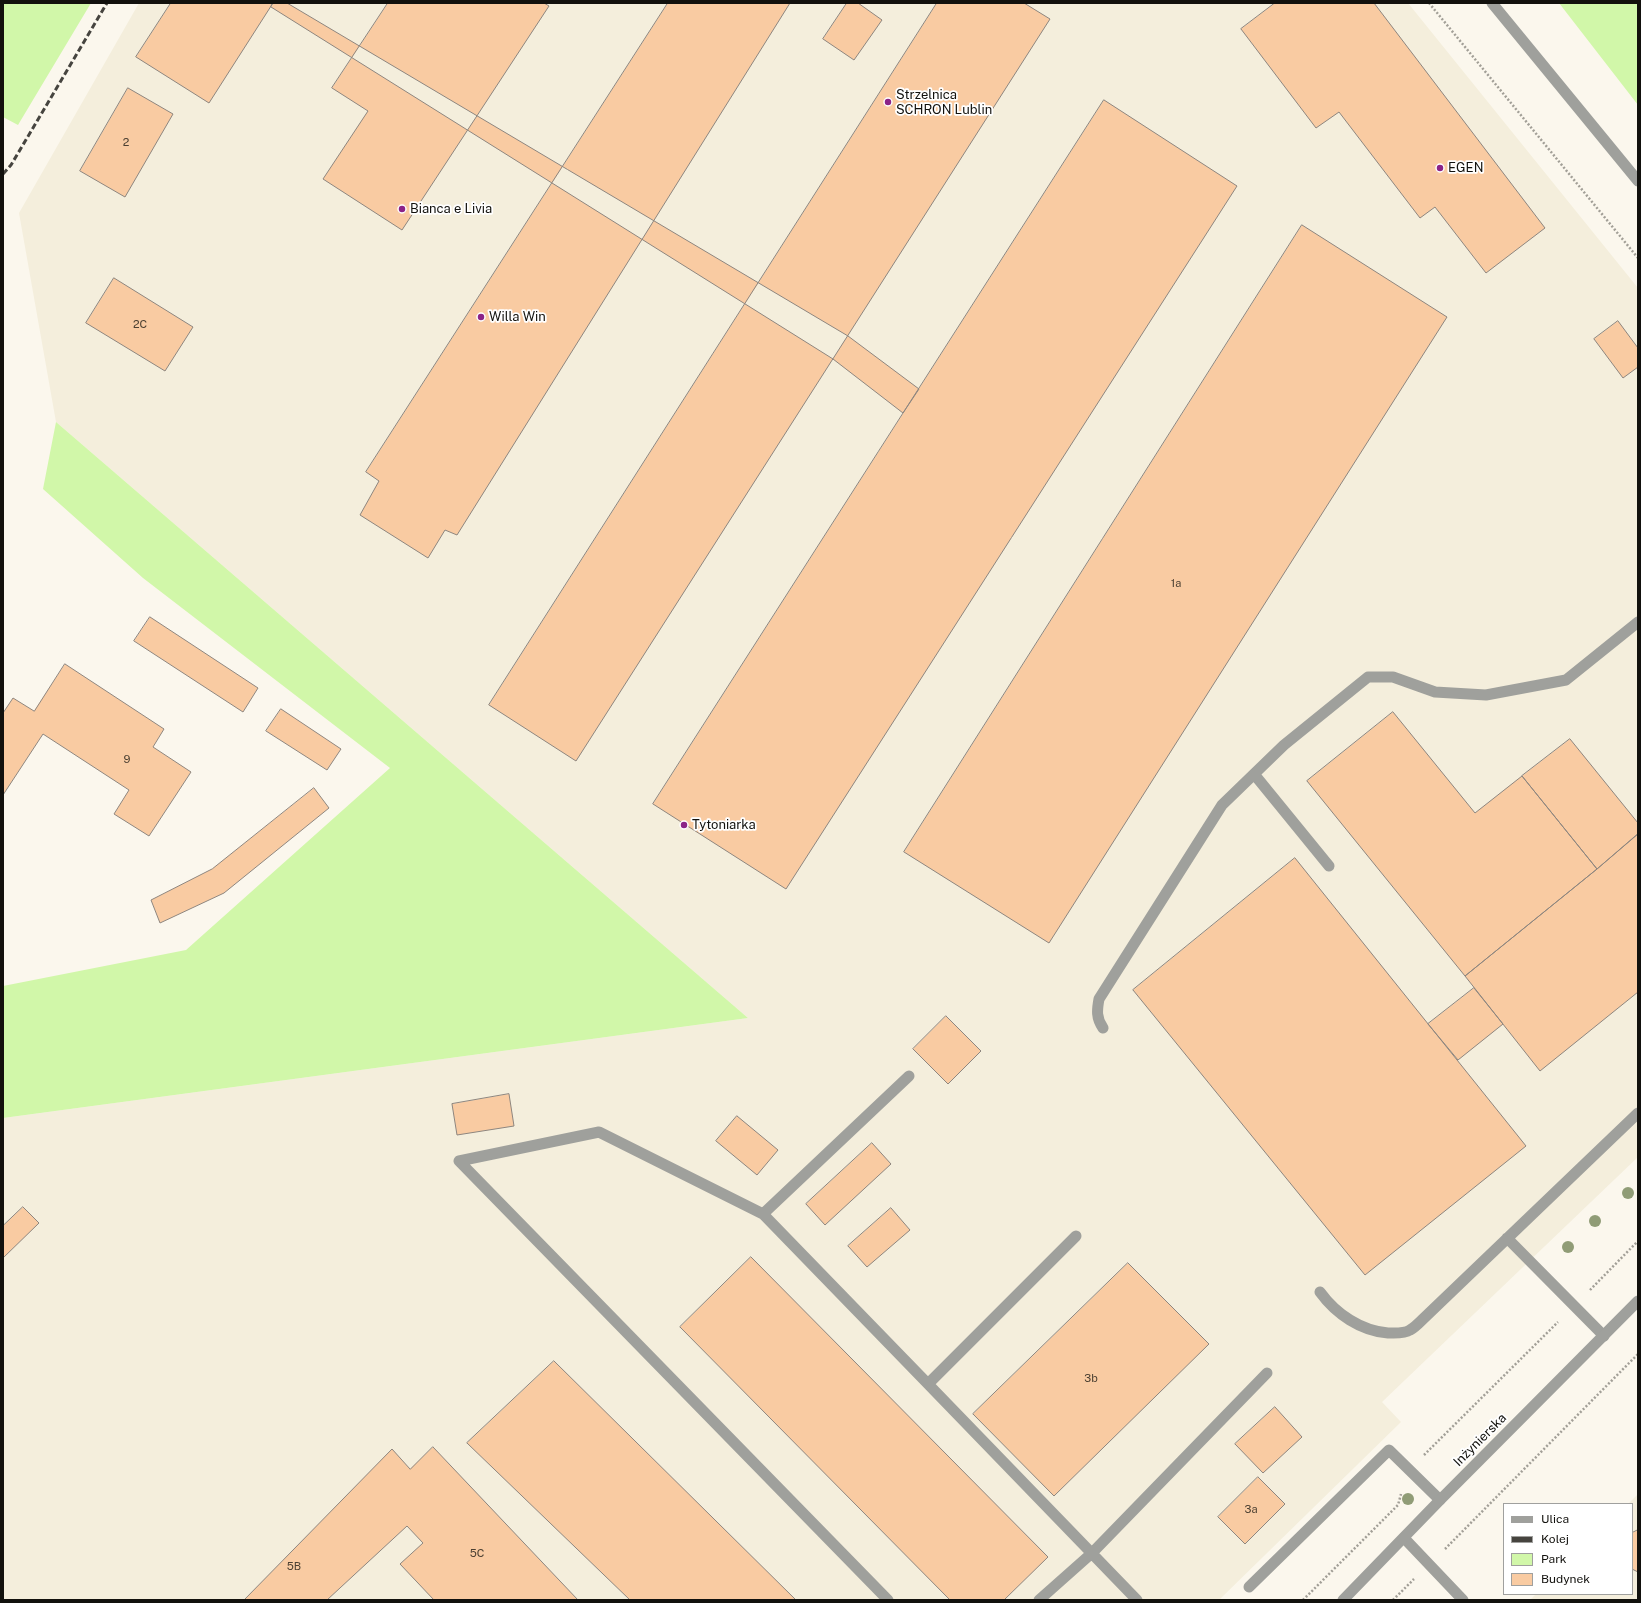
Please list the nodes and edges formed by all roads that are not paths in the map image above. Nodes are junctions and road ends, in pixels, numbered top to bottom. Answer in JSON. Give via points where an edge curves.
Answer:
{"nodes":[{"id":1,"x":1492,"y":3,"type":"edge"},
{"id":2,"x":1638,"y":181,"type":"edge"},
{"id":3,"x":1638,"y":622,"type":"edge"},
{"id":4,"x":1254,"y":774,"type":"junction"},
{"id":5,"x":1329,"y":866,"type":"dead end"},
{"id":6,"x":1103,"y":1028,"type":"dead end"},
{"id":7,"x":909,"y":1076,"type":"dead end"},
{"id":8,"x":1638,"y":1113,"type":"edge"},
{"id":9,"x":763,"y":1214,"type":"junction"},
{"id":10,"x":1076,"y":1236,"type":"dead end"},
{"id":11,"x":1507,"y":1238,"type":"junction"},
{"id":12,"x":1320,"y":1292,"type":"dead end"},
{"id":13,"x":1638,"y":1301,"type":"edge"},
{"id":14,"x":1604,"y":1336,"type":"junction"},
{"id":15,"x":1267,"y":1373,"type":"dead end"},
{"id":16,"x":928,"y":1384,"type":"junction"},
{"id":17,"x":1440,"y":1500,"type":"junction"},
{"id":18,"x":1404,"y":1538,"type":"junction"},
{"id":19,"x":1092,"y":1553,"type":"junction"},
{"id":20,"x":1249,"y":1587,"type":"dead end"},
{"id":21,"x":888,"y":1600,"type":"edge"},
{"id":22,"x":1038,"y":1600,"type":"edge"},
{"id":23,"x":1137,"y":1600,"type":"edge"},
{"id":24,"x":1343,"y":1600,"type":"edge"},
{"id":25,"x":1463,"y":1600,"type":"edge"}],
"edges":[{"from":1,"to":2,"type":"street"},
{"from":3,"to":4,"type":"street","via":[[1566,680],[1486,695],[1435,692],[1393,677],[1368,677],[1284,745]]},
{"from":4,"to":5,"type":"street"},
{"from":4,"to":6,"type":"street","via":[[1222,805],[1099,999],[1098,1022]]},
{"from":7,"to":9,"type":"street"},
{"from":8,"to":11,"type":"street"},
{"from":9,"to":16,"type":"street"},
{"from":9,"to":21,"type":"street","via":[[599,1132],[458,1161]]},
{"from":10,"to":16,"type":"street"},
{"from":11,"to":12,"type":"street","via":[[1410,1331],[1377,1332],[1356,1324],[1341,1314]]},
{"from":11,"to":14,"type":"street"},
{"from":13,"to":14,"type":"street","name":"Inżynierska"},
{"from":14,"to":17,"type":"street","name":"Inżynierska"},
{"from":15,"to":19,"type":"street"},
{"from":16,"to":19,"type":"street"},
{"from":17,"to":18,"type":"street","name":"Inżynierska"},
{"from":17,"to":20,"type":"street","via":[[1389,1450]]},
{"from":18,"to":24,"type":"street","name":"Inżynierska"},
{"from":18,"to":25,"type":"street"},
{"from":19,"to":22,"type":"street"},
{"from":19,"to":23,"type":"street"}]}
